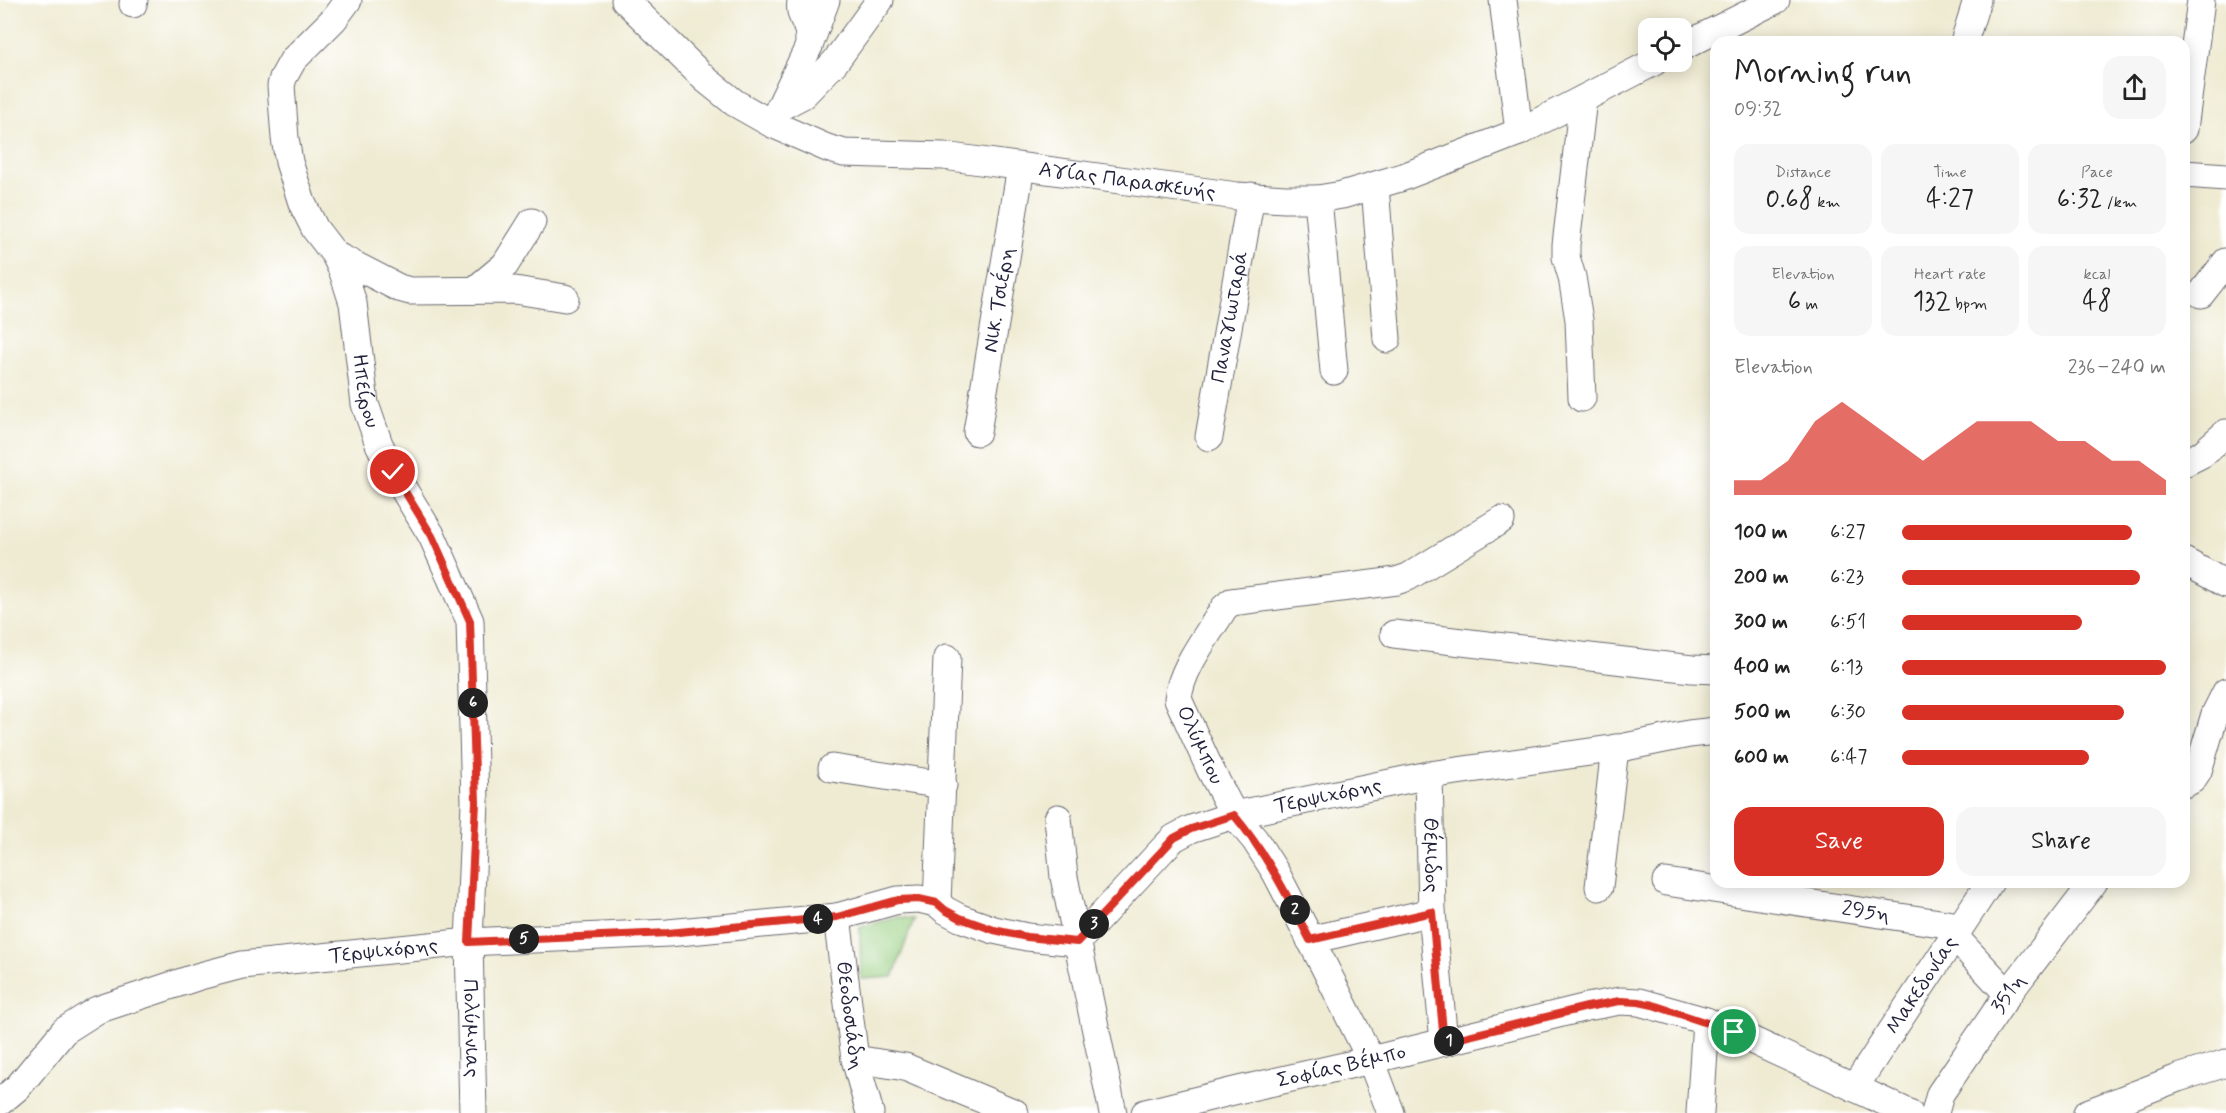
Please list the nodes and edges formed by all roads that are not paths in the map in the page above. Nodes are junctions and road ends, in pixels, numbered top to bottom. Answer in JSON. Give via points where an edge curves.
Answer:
{"nodes":[{"id":1,"x":348,"y":0,"type":"edge"},
{"id":2,"x":625,"y":0,"type":"edge"},
{"id":3,"x":801,"y":0,"type":"edge"},
{"id":4,"x":826,"y":0,"type":"edge"},
{"id":5,"x":880,"y":0,"type":"edge"},
{"id":6,"x":1503,"y":0,"type":"edge"},
{"id":7,"x":1776,"y":0,"type":"edge"},
{"id":8,"x":1977,"y":0,"type":"edge"},
{"id":9,"x":2201,"y":0,"type":"edge"},
{"id":10,"x":1966,"y":36,"type":"edge"},
{"id":11,"x":1692,"y":42,"type":"edge"},
{"id":12,"x":809,"y":45,"type":"junction"},
{"id":13,"x":1638,"y":70,"type":"edge"},
{"id":14,"x":2190,"y":83,"type":"edge"},
{"id":15,"x":1583,"y":99,"type":"junction"},
{"id":16,"x":776,"y":116,"type":"junction"},
{"id":17,"x":1519,"y":132,"type":"junction"},
{"id":18,"x":1021,"y":167,"type":"junction"},
{"id":19,"x":2190,"y":174,"type":"edge"},
{"id":20,"x":2226,"y":177,"type":"edge"},
{"id":21,"x":1375,"y":186,"type":"junction"},
{"id":22,"x":1251,"y":196,"type":"junction"},
{"id":23,"x":1318,"y":199,"type":"junction"},
{"id":24,"x":532,"y":222,"type":"dead end"},
{"id":25,"x":335,"y":255,"type":"junction"},
{"id":26,"x":2226,"y":261,"type":"edge"},
{"id":27,"x":475,"y":290,"type":"junction"},
{"id":28,"x":2201,"y":294,"type":"dead end"},
{"id":29,"x":565,"y":298,"type":"dead end"},
{"id":30,"x":1387,"y":339,"type":"dead end"},
{"id":31,"x":1334,"y":370,"type":"dead end"},
{"id":32,"x":1582,"y":398,"type":"dead end"},
{"id":33,"x":977,"y":432,"type":"dead end"},
{"id":34,"x":2226,"y":433,"type":"edge"},
{"id":35,"x":1209,"y":437,"type":"dead end"},
{"id":36,"x":2190,"y":460,"type":"edge"},
{"id":37,"x":1502,"y":520,"type":"dead end"},
{"id":38,"x":2190,"y":564,"type":"edge"},
{"id":39,"x":2226,"y":584,"type":"edge"},
{"id":40,"x":1394,"y":634,"type":"dead end"},
{"id":41,"x":947,"y":658,"type":"dead end"},
{"id":42,"x":1710,"y":670,"type":"edge"},
{"id":43,"x":2226,"y":692,"type":"edge"},
{"id":44,"x":1710,"y":732,"type":"edge"},
{"id":45,"x":1615,"y":748,"type":"junction"},
{"id":46,"x":831,"y":768,"type":"dead end"},
{"id":47,"x":1429,"y":776,"type":"junction"},
{"id":48,"x":2190,"y":781,"type":"edge"},
{"id":49,"x":943,"y":785,"type":"junction"},
{"id":50,"x":1234,"y":815,"type":"junction"},
{"id":51,"x":1058,"y":818,"type":"dead end"},
{"id":52,"x":1666,"y":882,"type":"dead end"},
{"id":53,"x":1599,"y":887,"type":"dead end"},
{"id":54,"x":1986,"y":888,"type":"edge"},
{"id":55,"x":2089,"y":888,"type":"edge"},
{"id":56,"x":937,"y":903,"type":"junction"},
{"id":57,"x":1432,"y":912,"type":"junction"},
{"id":58,"x":837,"y":917,"type":"junction"},
{"id":59,"x":1957,"y":931,"type":"junction"},
{"id":60,"x":1310,"y":940,"type":"junction"},
{"id":61,"x":469,"y":942,"type":"junction"},
{"id":62,"x":1077,"y":942,"type":"junction"},
{"id":63,"x":2008,"y":994,"type":"junction"},
{"id":64,"x":1706,"y":1022,"type":"junction"},
{"id":65,"x":1444,"y":1042,"type":"junction"},
{"id":66,"x":855,"y":1059,"type":"junction"},
{"id":67,"x":1371,"y":1060,"type":"junction"},
{"id":68,"x":2226,"y":1064,"type":"edge"},
{"id":69,"x":1854,"y":1088,"type":"junction"},
{"id":70,"x":13,"y":1101,"type":"edge"},
{"id":71,"x":473,"y":1113,"type":"edge"},
{"id":72,"x":870,"y":1113,"type":"edge"},
{"id":73,"x":1015,"y":1113,"type":"edge"},
{"id":74,"x":1113,"y":1113,"type":"edge"},
{"id":75,"x":1145,"y":1113,"type":"edge"},
{"id":76,"x":1391,"y":1113,"type":"edge"},
{"id":77,"x":1700,"y":1113,"type":"edge"},
{"id":78,"x":1910,"y":1113,"type":"edge"},
{"id":79,"x":1935,"y":1113,"type":"edge"},
{"id":80,"x":2088,"y":1113,"type":"edge"}],
"edges":[{"from":1,"to":25,"type":"street","name":"Ηπείρου","via":[[293,60],[281,87],[285,138],[295,182],[315,229]]},
{"from":2,"to":16,"type":"street","name":"Αγίας Παρασκευής","via":[[735,103]]},
{"from":3,"to":12,"type":"street"},
{"from":4,"to":12,"type":"street"},
{"from":5,"to":16,"type":"street","via":[[835,62]]},
{"from":6,"to":17,"type":"street"},
{"from":7,"to":11,"type":"street"},
{"from":8,"to":10,"type":"street"},
{"from":9,"to":14,"type":"street"},
{"from":12,"to":16,"type":"street"},
{"from":13,"to":15,"type":"street","name":"Αγίας Παρασκευής"},
{"from":15,"to":17,"type":"street","name":"Αγίας Παρασκευής"},
{"from":15,"to":32,"type":"street","via":[[1566,245],[1579,320]]},
{"from":16,"to":18,"type":"street","name":"Αγίας Παρασκευής","via":[[807,141],[844,153],[944,156]]},
{"from":17,"to":21,"type":"street","name":"Αγίας Παρασκευής"},
{"from":18,"to":22,"type":"street","name":"Αγίας Παρασκευής"},
{"from":18,"to":33,"type":"street","name":"Νικ. Τσιέρη"},
{"from":19,"to":20,"type":"street"},
{"from":21,"to":23,"type":"street","name":"Αγίας Παρασκευής"},
{"from":21,"to":30,"type":"street"},
{"from":22,"to":23,"type":"street","name":"Αγίας Παρασκευής"},
{"from":22,"to":35,"type":"street","name":"Παναγιωταρά"},
{"from":23,"to":31,"type":"street"},
{"from":24,"to":27,"type":"street","via":[[505,265]]},
{"from":25,"to":27,"type":"street","via":[[410,291]]},
{"from":25,"to":61,"type":"street","name":"Ηπείρου","via":[[353,303],[365,404],[379,444],[432,536],[470,621],[476,802]]},
{"from":26,"to":28,"type":"street"},
{"from":27,"to":29,"type":"street","via":[[515,290]]},
{"from":34,"to":36,"type":"street"},
{"from":37,"to":50,"type":"street","name":"Ολύμπου","via":[[1408,577],[1239,600],[1224,608],[1185,673],[1178,699]]},
{"from":38,"to":39,"type":"street"},
{"from":40,"to":42,"type":"street"},
{"from":41,"to":49,"type":"street"},
{"from":43,"to":48,"type":"street","via":[[2215,714],[2198,771]]},
{"from":44,"to":45,"type":"street","name":"Τερψιχόρης"},
{"from":45,"to":47,"type":"street","name":"Τερψιχόρης"},
{"from":45,"to":53,"type":"street"},
{"from":46,"to":49,"type":"street"},
{"from":47,"to":50,"type":"street","name":"Τερψιχόρης"},
{"from":47,"to":57,"type":"street","name":"Θέμιδος"},
{"from":49,"to":56,"type":"street"},
{"from":50,"to":60,"type":"street","name":"Ολύμπου","via":[[1276,873]]},
{"from":50,"to":62,"type":"street","name":"Τερψιχόρης","via":[[1174,838]]},
{"from":51,"to":62,"type":"street","via":[[1064,877]]},
{"from":52,"to":59,"type":"street","name":"295η"},
{"from":54,"to":59,"type":"street","name":"Μακεδονίας"},
{"from":55,"to":63,"type":"street","name":"351η"},
{"from":56,"to":58,"type":"street","name":"Τερψιχόρης","via":[[898,900]]},
{"from":56,"to":62,"type":"street","name":"Τερψιχόρης","via":[[985,928]]},
{"from":57,"to":60,"type":"street"},
{"from":57,"to":65,"type":"street","name":"Θέμιδος"},
{"from":58,"to":61,"type":"street","name":"Τερψιχόρης","via":[[668,933]]},
{"from":58,"to":66,"type":"street","name":"Θεοδοσιάδη"},
{"from":59,"to":63,"type":"street"},
{"from":59,"to":69,"type":"street","name":"Μακεδονίας"},
{"from":60,"to":67,"type":"street","name":"Ολύμπου"},
{"from":61,"to":70,"type":"street","name":"Τερψιχόρης","via":[[242,965],[97,1010],[64,1031]]},
{"from":61,"to":71,"type":"street","name":"Πολύμνιας"},
{"from":62,"to":74,"type":"street"},
{"from":63,"to":79,"type":"street","name":"351η","via":[[1940,1094]]},
{"from":64,"to":65,"type":"street","name":"Σοφίας Βέμπο","via":[[1639,1002],[1620,1001]]},
{"from":64,"to":69,"type":"street","name":"Σοφίας Βέμπο"},
{"from":64,"to":77,"type":"street"},
{"from":65,"to":67,"type":"street","name":"Σοφίας Βέμπο"},
{"from":66,"to":72,"type":"street","name":"Θεοδοσιάδη"},
{"from":66,"to":73,"type":"street","via":[[905,1067]]},
{"from":67,"to":75,"type":"street","name":"Σοφίας Βέμπο"},
{"from":67,"to":76,"type":"street","name":"Ολύμπου"},
{"from":68,"to":80,"type":"street"},
{"from":69,"to":78,"type":"street","name":"Σοφίας Βέμπο"}]}
